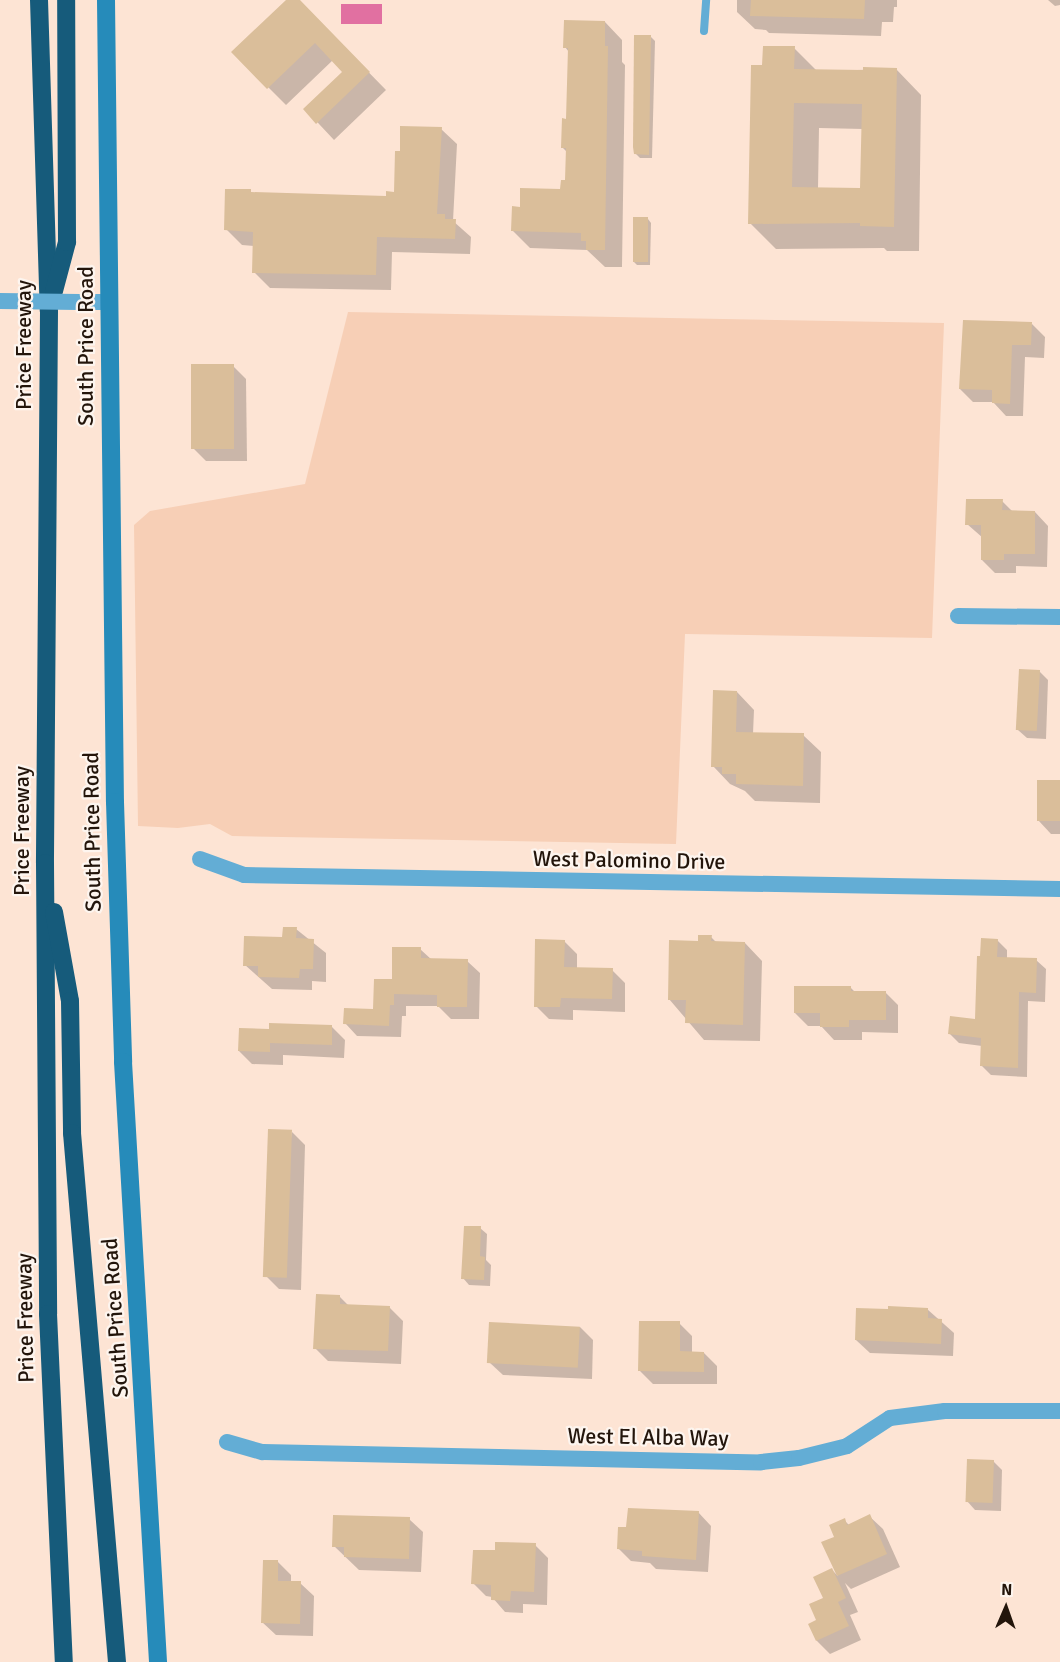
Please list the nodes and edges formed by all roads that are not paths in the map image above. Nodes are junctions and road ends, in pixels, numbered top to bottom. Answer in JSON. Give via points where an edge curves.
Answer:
{"nodes":[{"id":1,"x":39,"y":0,"type":"edge"},
{"id":2,"x":66,"y":0,"type":"edge"},
{"id":3,"x":106,"y":0,"type":"edge"},
{"id":4,"x":706,"y":0,"type":"edge"},
{"id":5,"x":704,"y":31,"type":"dead end"},
{"id":6,"x":0,"y":301,"type":"edge"},
{"id":7,"x":110,"y":303,"type":"junction"},
{"id":8,"x":49,"y":310,"type":"junction"},
{"id":9,"x":958,"y":616,"type":"dead end"},
{"id":10,"x":1060,"y":617,"type":"edge"},
{"id":11,"x":200,"y":859,"type":"dead end"},
{"id":12,"x":45,"y":863,"type":"junction"},
{"id":13,"x":1060,"y":889,"type":"edge"},
{"id":14,"x":1060,"y":1411,"type":"edge"},
{"id":15,"x":227,"y":1442,"type":"dead end"},
{"id":16,"x":64,"y":1662,"type":"edge"},
{"id":17,"x":117,"y":1662,"type":"edge"},
{"id":18,"x":159,"y":1662,"type":"edge"}],
"edges":[{"from":1,"to":8,"type":"highway","name":"Price Freeway"},
{"from":2,"to":8,"type":"highway","via":[[67,242]]},
{"from":3,"to":7,"type":"main road","name":"South Price Road"},
{"from":4,"to":5,"type":"lane"},
{"from":6,"to":7,"type":"street","bridge":true},
{"from":7,"to":18,"type":"main road","name":"South Price Road","via":[[115,802],[123,1062]]},
{"from":8,"to":12,"type":"highway","name":"Price Freeway"},
{"from":9,"to":10,"type":"street"},
{"from":11,"to":13,"type":"street","name":"West Palomino Drive","via":[[244,875]]},
{"from":12,"to":16,"type":"highway","name":"Price Freeway","via":[[48,1314]]},
{"from":12,"to":17,"type":"highway","via":[[70,1001],[72,1133]]},
{"from":14,"to":15,"type":"street","name":"West El Alba Way","via":[[945,1411],[890,1418],[847,1446],[799,1458],[761,1462],[263,1452]]}]}
